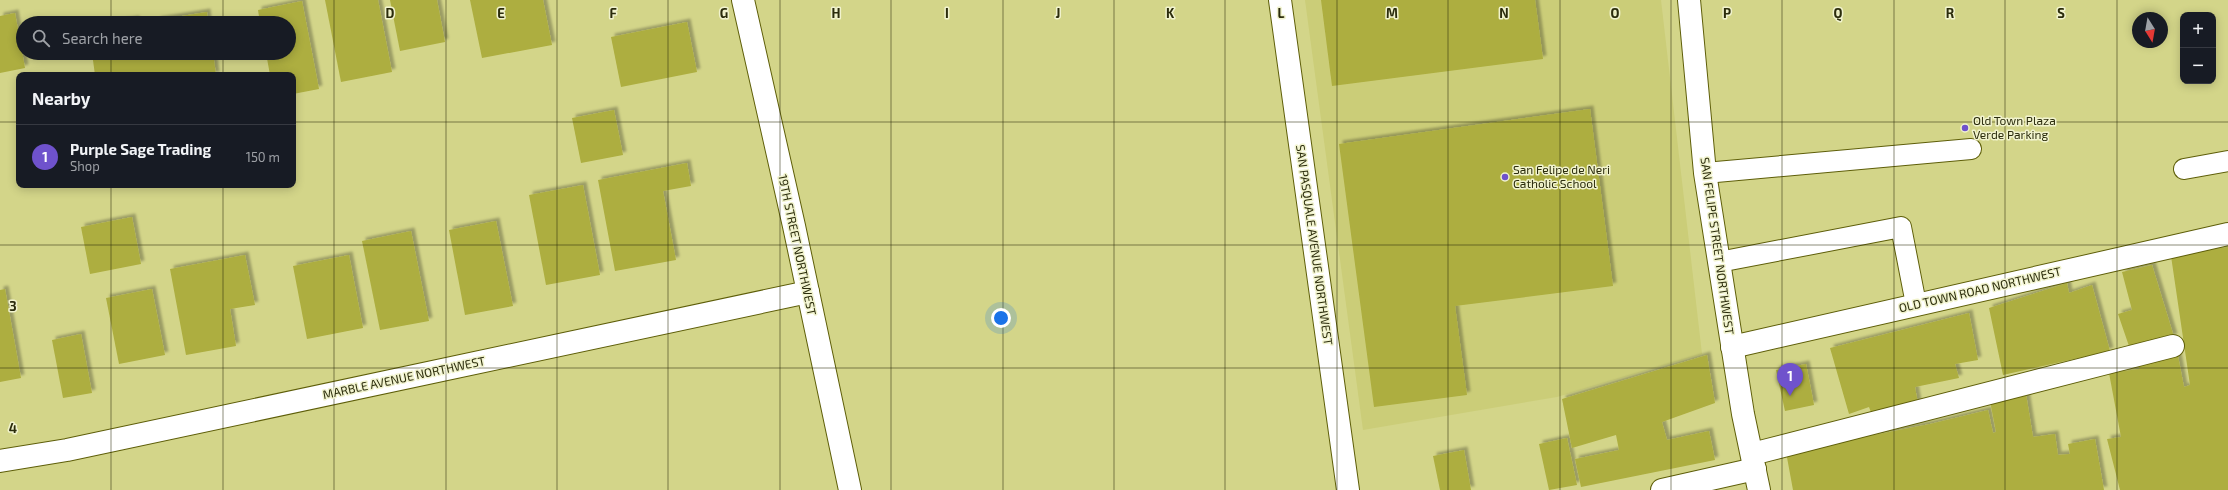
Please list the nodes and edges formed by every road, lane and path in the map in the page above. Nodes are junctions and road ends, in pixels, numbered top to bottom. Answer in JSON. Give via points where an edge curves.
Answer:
{"nodes":[{"id":1,"x":743,"y":0,"type":"edge"},
{"id":2,"x":1280,"y":0,"type":"edge"},
{"id":3,"x":1689,"y":0,"type":"edge"},
{"id":4,"x":1971,"y":150,"type":"dead end"},
{"id":5,"x":2228,"y":161,"type":"edge"},
{"id":6,"x":2184,"y":169,"type":"dead end"},
{"id":7,"x":1705,"y":174,"type":"junction"},
{"id":8,"x":2228,"y":234,"type":"edge"},
{"id":9,"x":1719,"y":262,"type":"junction"},
{"id":10,"x":808,"y":292,"type":"junction"},
{"id":11,"x":1916,"y":304,"type":"junction"},
{"id":12,"x":2173,"y":346,"type":"dead end"},
{"id":13,"x":1732,"y":347,"type":"junction"},
{"id":14,"x":0,"y":461,"type":"edge"},
{"id":15,"x":1754,"y":462,"type":"junction"},
{"id":16,"x":850,"y":490,"type":"edge"},
{"id":17,"x":1348,"y":490,"type":"edge"},
{"id":18,"x":1662,"y":490,"type":"edge"},
{"id":19,"x":1759,"y":490,"type":"edge"}],
"edges":[{"from":1,"to":10,"type":"street","name":"19TH STREET NORTHWEST"},
{"from":2,"to":17,"type":"street","name":"SAN PASQUALE AVENUE NORTHWEST"},
{"from":3,"to":7,"type":"street","name":"SAN FELIPE STREET NORTHWEST"},
{"from":4,"to":7,"type":"lane"},
{"from":5,"to":6,"type":"lane"},
{"from":7,"to":9,"type":"street","name":"SAN FELIPE STREET NORTHWEST"},
{"from":8,"to":11,"type":"street","name":"OLD TOWN ROAD NORTHWEST"},
{"from":9,"to":11,"type":"lane","via":[[1901,227]]},
{"from":9,"to":13,"type":"street","name":"SAN FELIPE STREET NORTHWEST"},
{"from":10,"to":14,"type":"street","name":"MARBLE AVENUE NORTHWEST","via":[[75,448]]},
{"from":10,"to":16,"type":"street","name":"19TH STREET NORTHWEST"},
{"from":11,"to":13,"type":"street","name":"OLD TOWN ROAD NORTHWEST"},
{"from":12,"to":15,"type":"street"},
{"from":13,"to":15,"type":"street","name":"SAN FELIPE STREET NORTHWEST"},
{"from":15,"to":18,"type":"street"},
{"from":15,"to":19,"type":"street","name":"SAN FELIPE STREET NORTHWEST"}]}
